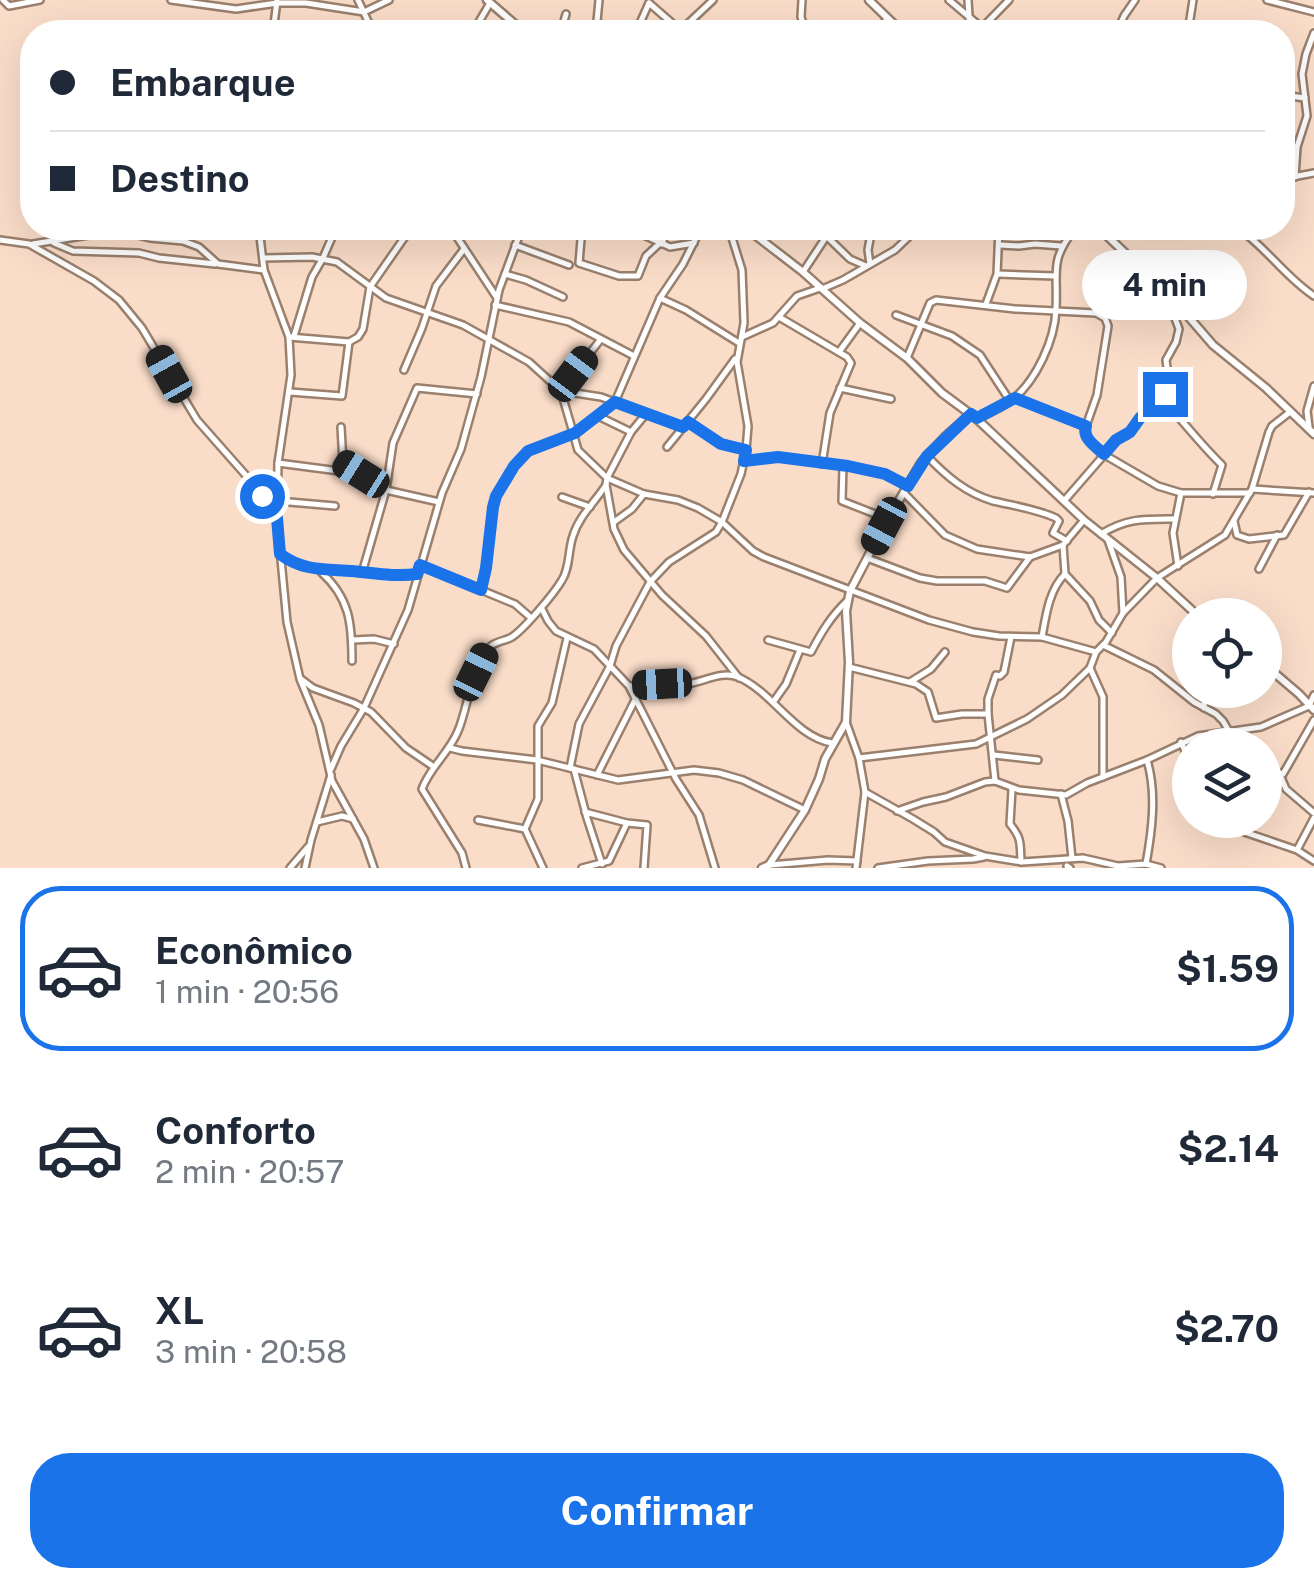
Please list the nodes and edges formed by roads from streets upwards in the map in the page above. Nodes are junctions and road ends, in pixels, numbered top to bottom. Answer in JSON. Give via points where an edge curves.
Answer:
{"nodes":[{"id":1,"x":4,"y":0,"type":"edge"},
{"id":2,"x":40,"y":0,"type":"edge"},
{"id":3,"x":171,"y":0,"type":"edge"},
{"id":4,"x":358,"y":0,"type":"edge"},
{"id":5,"x":388,"y":0,"type":"edge"},
{"id":6,"x":713,"y":0,"type":"edge"},
{"id":7,"x":869,"y":0,"type":"edge"},
{"id":8,"x":949,"y":0,"type":"edge"},
{"id":9,"x":968,"y":0,"type":"edge"},
{"id":10,"x":1009,"y":0,"type":"edge"},
{"id":11,"x":1267,"y":0,"type":"edge"},
{"id":12,"x":488,"y":1,"type":"edge"},
{"id":13,"x":649,"y":1,"type":"edge"},
{"id":14,"x":277,"y":2,"type":"edge"},
{"id":15,"x":217,"y":3,"type":"edge"},
{"id":16,"x":364,"y":12,"type":"junction"},
{"id":17,"x":1314,"y":12,"type":"edge"},
{"id":18,"x":566,"y":14,"type":"dead end"},
{"id":19,"x":887,"y":18,"type":"edge"},
{"id":20,"x":970,"y":19,"type":"joint"},
{"id":21,"x":368,"y":20,"type":"edge"},
{"id":22,"x":510,"y":20,"type":"edge"},
{"id":23,"x":564,"y":20,"type":"edge"},
{"id":24,"x":668,"y":20,"type":"edge"},
{"id":25,"x":692,"y":20,"type":"edge"},
{"id":26,"x":992,"y":20,"type":"edge"},
{"id":27,"x":1314,"y":33,"type":"edge"},
{"id":28,"x":1295,"y":97,"type":"edge"},
{"id":29,"x":1305,"y":98,"type":"junction"},
{"id":30,"x":1311,"y":117,"type":"edge"},
{"id":31,"x":1314,"y":173,"type":"edge"},
{"id":32,"x":1295,"y":177,"type":"joint"},
{"id":33,"x":0,"y":240,"type":"edge"},
{"id":34,"x":62,"y":240,"type":"edge"},
{"id":35,"x":177,"y":240,"type":"edge"},
{"id":36,"x":261,"y":240,"type":"edge"},
{"id":37,"x":331,"y":240,"type":"edge"},
{"id":38,"x":403,"y":240,"type":"edge"},
{"id":39,"x":458,"y":240,"type":"edge"},
{"id":40,"x":517,"y":240,"type":"edge"},
{"id":41,"x":581,"y":240,"type":"edge"},
{"id":42,"x":654,"y":240,"type":"edge"},
{"id":43,"x":662,"y":240,"type":"edge"},
{"id":44,"x":733,"y":240,"type":"edge"},
{"id":45,"x":762,"y":240,"type":"edge"},
{"id":46,"x":825,"y":240,"type":"edge"},
{"id":47,"x":828,"y":240,"type":"edge"},
{"id":48,"x":870,"y":240,"type":"edge"},
{"id":49,"x":905,"y":240,"type":"edge"},
{"id":50,"x":999,"y":240,"type":"edge"},
{"id":51,"x":1066,"y":240,"type":"edge"},
{"id":52,"x":1111,"y":240,"type":"edge"},
{"id":53,"x":1255,"y":240,"type":"edge"},
{"id":54,"x":51,"y":242,"type":"junction"},
{"id":55,"x":694,"y":242,"type":"joint"},
{"id":56,"x":661,"y":243,"type":"junction"},
{"id":57,"x":30,"y":244,"type":"junction"},
{"id":58,"x":515,"y":245,"type":"junction"},
{"id":59,"x":999,"y":245,"type":"junction"},
{"id":60,"x":1061,"y":246,"type":"junction"},
{"id":61,"x":464,"y":249,"type":"junction"},
{"id":62,"x":263,"y":258,"type":"junction"},
{"id":63,"x":323,"y":258,"type":"junction"},
{"id":64,"x":218,"y":264,"type":"junction"},
{"id":65,"x":569,"y":265,"type":"dead end"},
{"id":66,"x":868,"y":265,"type":"junction"},
{"id":67,"x":264,"y":270,"type":"junction"},
{"id":68,"x":803,"y":272,"type":"junction"},
{"id":69,"x":504,"y":274,"type":"junction"},
{"id":70,"x":997,"y":274,"type":"junction"},
{"id":71,"x":1055,"y":276,"type":"junction"},
{"id":72,"x":370,"y":287,"type":"junction"},
{"id":73,"x":821,"y":288,"type":"junction"},
{"id":74,"x":1165,"y":292,"type":"junction"},
{"id":75,"x":1314,"y":296,"type":"edge"},
{"id":76,"x":563,"y":297,"type":"dead end"},
{"id":77,"x":660,"y":298,"type":"junction"},
{"id":78,"x":496,"y":302,"type":"junction"},
{"id":79,"x":986,"y":304,"type":"junction"},
{"id":80,"x":1056,"y":310,"type":"junction"},
{"id":81,"x":428,"y":312,"type":"junction"},
{"id":82,"x":896,"y":315,"type":"dead end"},
{"id":83,"x":778,"y":318,"type":"junction"},
{"id":84,"x":860,"y":323,"type":"junction"},
{"id":85,"x":923,"y":324,"type":"junction"},
{"id":86,"x":292,"y":337,"type":"junction"},
{"id":87,"x":601,"y":339,"type":"junction"},
{"id":88,"x":488,"y":340,"type":"junction"},
{"id":89,"x":741,"y":340,"type":"junction"},
{"id":90,"x":349,"y":342,"type":"junction"},
{"id":91,"x":839,"y":352,"type":"junction"},
{"id":92,"x":634,"y":356,"type":"junction"},
{"id":93,"x":737,"y":356,"type":"junction"},
{"id":94,"x":907,"y":358,"type":"junction"},
{"id":95,"x":404,"y":370,"type":"dead end"},
{"id":96,"x":1314,"y":386,"type":"edge"},
{"id":97,"x":840,"y":388,"type":"junction"},
{"id":98,"x":561,"y":391,"type":"junction"},
{"id":99,"x":290,"y":392,"type":"junction"},
{"id":100,"x":477,"y":394,"type":"junction"},
{"id":101,"x":891,"y":399,"type":"dead end"},
{"id":102,"x":1013,"y":399,"type":"junction"},
{"id":103,"x":1164,"y":401,"type":"junction"},
{"id":104,"x":615,"y":402,"type":"junction"},
{"id":105,"x":1307,"y":411,"type":"junction"},
{"id":106,"x":1292,"y":412,"type":"junction"},
{"id":107,"x":645,"y":414,"type":"junction"},
{"id":108,"x":597,"y":415,"type":"junction"},
{"id":109,"x":974,"y":417,"type":"junction"},
{"id":110,"x":686,"y":425,"type":"junction"},
{"id":111,"x":1086,"y":426,"type":"junction"},
{"id":112,"x":341,"y":428,"type":"dead end"},
{"id":113,"x":631,"y":432,"type":"junction"},
{"id":114,"x":1312,"y":432,"type":"edge"},
{"id":115,"x":575,"y":433,"type":"junction"},
{"id":116,"x":667,"y":447,"type":"dead end"},
{"id":117,"x":746,"y":450,"type":"junction"},
{"id":118,"x":1104,"y":454,"type":"junction"},
{"id":119,"x":927,"y":456,"type":"junction"},
{"id":120,"x":744,"y":461,"type":"junction"},
{"id":121,"x":343,"y":462,"type":"junction"},
{"id":122,"x":278,"y":463,"type":"junction"},
{"id":123,"x":822,"y":464,"type":"junction"},
{"id":124,"x":843,"y":466,"type":"junction"},
{"id":125,"x":606,"y":482,"type":"junction"},
{"id":126,"x":386,"y":490,"type":"junction"},
{"id":127,"x":906,"y":490,"type":"junction"},
{"id":128,"x":1251,"y":491,"type":"junction"},
{"id":129,"x":1181,"y":493,"type":"junction"},
{"id":130,"x":1312,"y":493,"type":"edge"},
{"id":131,"x":644,"y":494,"type":"junction"},
{"id":132,"x":1213,"y":494,"type":"junction"},
{"id":133,"x":562,"y":497,"type":"dead end"},
{"id":134,"x":278,"y":500,"type":"junction"},
{"id":135,"x":1064,"y":501,"type":"junction"},
{"id":136,"x":439,"y":502,"type":"junction"},
{"id":137,"x":334,"y":506,"type":"dead end"},
{"id":138,"x":590,"y":507,"type":"junction"},
{"id":139,"x":277,"y":518,"type":"junction"},
{"id":140,"x":888,"y":519,"type":"junction"},
{"id":141,"x":1084,"y":520,"type":"junction"},
{"id":142,"x":1174,"y":520,"type":"junction"},
{"id":143,"x":1234,"y":520,"type":"junction"},
{"id":144,"x":613,"y":522,"type":"junction"},
{"id":145,"x":722,"y":522,"type":"junction"},
{"id":146,"x":1101,"y":534,"type":"junction"},
{"id":147,"x":1277,"y":535,"type":"junction"},
{"id":148,"x":1108,"y":540,"type":"junction"},
{"id":149,"x":1065,"y":543,"type":"junction"},
{"id":150,"x":280,"y":554,"type":"junction"},
{"id":151,"x":1030,"y":557,"type":"junction"},
{"id":152,"x":867,"y":558,"type":"junction"},
{"id":153,"x":291,"y":562,"type":"junction"},
{"id":154,"x":420,"y":565,"type":"junction"},
{"id":155,"x":1178,"y":566,"type":"junction"},
{"id":156,"x":1259,"y":569,"type":"dead end"},
{"id":157,"x":282,"y":570,"type":"junction"},
{"id":158,"x":318,"y":570,"type":"junction"},
{"id":159,"x":336,"y":570,"type":"junction"},
{"id":160,"x":362,"y":572,"type":"junction"},
{"id":161,"x":417,"y":574,"type":"junction"},
{"id":162,"x":1065,"y":574,"type":"junction"},
{"id":163,"x":1158,"y":578,"type":"junction"},
{"id":164,"x":330,"y":580,"type":"junction"},
{"id":165,"x":650,"y":582,"type":"junction"},
{"id":166,"x":481,"y":590,"type":"junction"},
{"id":167,"x":850,"y":591,"type":"junction"},
{"id":168,"x":1179,"y":598,"type":"edge"},
{"id":169,"x":847,"y":601,"type":"junction"},
{"id":170,"x":542,"y":608,"type":"junction"},
{"id":171,"x":1123,"y":613,"type":"junction"},
{"id":172,"x":530,"y":618,"type":"junction"},
{"id":173,"x":1112,"y":633,"type":"junction"},
{"id":174,"x":1011,"y":637,"type":"junction"},
{"id":175,"x":1042,"y":637,"type":"junction"},
{"id":176,"x":567,"y":638,"type":"junction"},
{"id":177,"x":352,"y":640,"type":"junction"},
{"id":178,"x":768,"y":640,"type":"dead end"},
{"id":179,"x":394,"y":644,"type":"junction"},
{"id":180,"x":1103,"y":645,"type":"junction"},
{"id":181,"x":800,"y":650,"type":"junction"},
{"id":182,"x":945,"y":652,"type":"dead end"},
{"id":183,"x":1096,"y":652,"type":"junction"},
{"id":184,"x":352,"y":661,"type":"dead end"},
{"id":185,"x":610,"y":666,"type":"junction"},
{"id":186,"x":849,"y":667,"type":"junction"},
{"id":187,"x":1090,"y":668,"type":"junction"},
{"id":188,"x":739,"y":678,"type":"junction"},
{"id":189,"x":300,"y":679,"type":"junction"},
{"id":190,"x":1282,"y":680,"type":"edge"},
{"id":191,"x":909,"y":682,"type":"junction"},
{"id":192,"x":1172,"y":684,"type":"edge"},
{"id":193,"x":629,"y":686,"type":"junction"},
{"id":194,"x":1314,"y":695,"type":"edge"},
{"id":195,"x":636,"y":698,"type":"junction"},
{"id":196,"x":773,"y":702,"type":"junction"},
{"id":197,"x":364,"y":708,"type":"junction"},
{"id":198,"x":1204,"y":708,"type":"edge"},
{"id":199,"x":1312,"y":708,"type":"edge"},
{"id":200,"x":988,"y":714,"type":"junction"},
{"id":201,"x":1314,"y":720,"type":"edge"},
{"id":202,"x":846,"y":722,"type":"junction"},
{"id":203,"x":1226,"y":728,"type":"edge"},
{"id":204,"x":1253,"y":728,"type":"edge"},
{"id":205,"x":992,"y":737,"type":"junction"},
{"id":206,"x":819,"y":741,"type":"junction"},
{"id":207,"x":833,"y":744,"type":"junction"},
{"id":208,"x":1172,"y":747,"type":"edge"},
{"id":209,"x":450,"y":748,"type":"junction"},
{"id":210,"x":994,"y":755,"type":"junction"},
{"id":211,"x":825,"y":758,"type":"junction"},
{"id":212,"x":859,"y":758,"type":"junction"},
{"id":213,"x":537,"y":760,"type":"junction"},
{"id":214,"x":1038,"y":760,"type":"dead end"},
{"id":215,"x":1147,"y":760,"type":"junction"},
{"id":216,"x":434,"y":766,"type":"junction"},
{"id":217,"x":572,"y":768,"type":"junction"},
{"id":218,"x":330,"y":773,"type":"junction"},
{"id":219,"x":674,"y":774,"type":"junction"},
{"id":220,"x":1282,"y":774,"type":"edge"},
{"id":221,"x":597,"y":775,"type":"junction"},
{"id":222,"x":1102,"y":777,"type":"junction"},
{"id":223,"x":1282,"y":780,"type":"edge"},
{"id":224,"x":995,"y":781,"type":"junction"},
{"id":225,"x":1012,"y":787,"type":"junction"},
{"id":226,"x":864,"y":792,"type":"junction"},
{"id":227,"x":1061,"y":794,"type":"junction"},
{"id":228,"x":805,"y":810,"type":"junction"},
{"id":229,"x":897,"y":810,"type":"junction"},
{"id":230,"x":585,"y":812,"type":"junction"},
{"id":231,"x":1314,"y":816,"type":"edge"},
{"id":232,"x":354,"y":820,"type":"junction"},
{"id":233,"x":478,"y":820,"type":"dead end"},
{"id":234,"x":317,"y":822,"type":"junction"},
{"id":235,"x":627,"y":823,"type":"junction"},
{"id":236,"x":524,"y":829,"type":"junction"},
{"id":237,"x":1261,"y":838,"type":"edge"},
{"id":238,"x":310,"y":845,"type":"junction"},
{"id":239,"x":1296,"y":850,"type":"junction"},
{"id":240,"x":978,"y":857,"type":"junction"},
{"id":241,"x":1314,"y":861,"type":"edge"},
{"id":242,"x":602,"y":864,"type":"junction"},
{"id":243,"x":945,"y":864,"type":"edge"},
{"id":244,"x":1020,"y":864,"type":"edge"},
{"id":245,"x":1068,"y":864,"type":"edge"},
{"id":246,"x":1146,"y":864,"type":"junction"},
{"id":247,"x":806,"y":865,"type":"edge"},
{"id":248,"x":856,"y":865,"type":"edge"},
{"id":249,"x":766,"y":866,"type":"edge"},
{"id":250,"x":290,"y":868,"type":"edge"},
{"id":251,"x":306,"y":868,"type":"edge"},
{"id":252,"x":374,"y":868,"type":"edge"},
{"id":253,"x":466,"y":868,"type":"edge"},
{"id":254,"x":543,"y":868,"type":"edge"},
{"id":255,"x":582,"y":868,"type":"edge"},
{"id":256,"x":644,"y":868,"type":"edge"},
{"id":257,"x":715,"y":868,"type":"edge"},
{"id":258,"x":878,"y":868,"type":"edge"},
{"id":259,"x":979,"y":868,"type":"edge"},
{"id":260,"x":1161,"y":868,"type":"edge"}],
"edges":[{"from":1,"to":2,"type":"street","via":[[9,6]]},
{"from":3,"to":15,"type":"street"},
{"from":4,"to":16,"type":"street"},
{"from":5,"to":16,"type":"street"},
{"from":6,"to":25,"type":"street"},
{"from":7,"to":19,"type":"street"},
{"from":8,"to":20,"type":"street"},
{"from":9,"to":20,"type":"street"},
{"from":10,"to":26,"type":"street"},
{"from":11,"to":17,"type":"street"},
{"from":12,"to":22,"type":"street"},
{"from":13,"to":24,"type":"street"},
{"from":14,"to":15,"type":"street","via":[[236,9]]},
{"from":14,"to":16,"type":"street"},
{"from":16,"to":21,"type":"street"},
{"from":18,"to":23,"type":"street"},
{"from":27,"to":29,"type":"street","via":[[1302,74]]},
{"from":28,"to":29,"type":"street"},
{"from":29,"to":30,"type":"street"},
{"from":30,"to":32,"type":"street","via":[[1297,147]]},
{"from":31,"to":32,"type":"street"},
{"from":33,"to":57,"type":"street"},
{"from":34,"to":54,"type":"street"},
{"from":35,"to":64,"type":"street","via":[[199,247]]},
{"from":36,"to":62,"type":"street"},
{"from":37,"to":63,"type":"street"},
{"from":38,"to":72,"type":"street"},
{"from":39,"to":61,"type":"street"},
{"from":40,"to":58,"type":"street"},
{"from":41,"to":56,"type":"street","via":[[579,263],[619,276],[638,276]]},
{"from":42,"to":56,"type":"street"},
{"from":43,"to":56,"type":"street"},
{"from":44,"to":89,"type":"street","via":[[742,270]]},
{"from":45,"to":68,"type":"street"},
{"from":46,"to":68,"type":"street"},
{"from":47,"to":66,"type":"street"},
{"from":48,"to":66,"type":"street"},
{"from":49,"to":66,"type":"street"},
{"from":50,"to":59,"type":"street"},
{"from":51,"to":60,"type":"street"},
{"from":52,"to":74,"type":"street"},
{"from":53,"to":75,"type":"street"},
{"from":54,"to":57,"type":"street"},
{"from":54,"to":64,"type":"street","via":[[72,251]]},
{"from":55,"to":56,"type":"street"},
{"from":55,"to":77,"type":"street"},
{"from":57,"to":139,"type":"street","via":[[126,308],[197,420]]},
{"from":58,"to":65,"type":"street"},
{"from":58,"to":69,"type":"street"},
{"from":59,"to":60,"type":"street"},
{"from":59,"to":70,"type":"street"},
{"from":60,"to":71,"type":"street"},
{"from":61,"to":78,"type":"street"},
{"from":61,"to":81,"type":"street","via":[[436,286]]},
{"from":62,"to":63,"type":"street"},
{"from":62,"to":67,"type":"street"},
{"from":63,"to":72,"type":"street","via":[[343,264]]},
{"from":63,"to":86,"type":"street"},
{"from":64,"to":67,"type":"street"},
{"from":66,"to":73,"type":"street"},
{"from":67,"to":86,"type":"street"},
{"from":68,"to":73,"type":"street"},
{"from":69,"to":76,"type":"street"},
{"from":69,"to":78,"type":"street"},
{"from":70,"to":71,"type":"street"},
{"from":70,"to":79,"type":"street"},
{"from":71,"to":80,"type":"street"},
{"from":72,"to":81,"type":"street"},
{"from":72,"to":90,"type":"street","via":[[363,329]]},
{"from":73,"to":83,"type":"street","via":[[792,299]]},
{"from":73,"to":84,"type":"street"},
{"from":74,"to":103,"type":"street","via":[[1180,329],[1166,360]]},
{"from":74,"to":106,"type":"street","via":[[1213,345]]},
{"from":77,"to":89,"type":"street"},
{"from":77,"to":92,"type":"street"},
{"from":78,"to":87,"type":"street","via":[[569,322]]},
{"from":78,"to":88,"type":"street"},
{"from":79,"to":80,"type":"street"},
{"from":79,"to":85,"type":"street","via":[[933,300]]},
{"from":80,"to":102,"type":"street","via":[[1050,345]]},
{"from":80,"to":111,"type":"street","via":[[1096,313],[1108,326]]},
{"from":81,"to":88,"type":"street"},
{"from":81,"to":95,"type":"street"},
{"from":82,"to":85,"type":"street"},
{"from":83,"to":89,"type":"street"},
{"from":83,"to":91,"type":"street"},
{"from":84,"to":91,"type":"street"},
{"from":84,"to":94,"type":"street"},
{"from":85,"to":94,"type":"street"},
{"from":85,"to":102,"type":"street","via":[[980,355]]},
{"from":86,"to":90,"type":"street"},
{"from":86,"to":99,"type":"street"},
{"from":87,"to":92,"type":"street"},
{"from":87,"to":98,"type":"street"},
{"from":88,"to":98,"type":"street","via":[[529,362]]},
{"from":88,"to":100,"type":"street"},
{"from":89,"to":93,"type":"street"},
{"from":90,"to":99,"type":"street","via":[[342,396]]},
{"from":91,"to":97,"type":"street","via":[[851,362]]},
{"from":92,"to":104,"type":"street"},
{"from":93,"to":110,"type":"street"},
{"from":93,"to":117,"type":"street"},
{"from":94,"to":109,"type":"street"},
{"from":96,"to":105,"type":"street"},
{"from":97,"to":101,"type":"street"},
{"from":97,"to":123,"type":"street"},
{"from":98,"to":104,"type":"street"},
{"from":98,"to":115,"type":"street"},
{"from":99,"to":122,"type":"street"},
{"from":100,"to":126,"type":"street","via":[[417,388],[393,443]]},
{"from":100,"to":136,"type":"street"},
{"from":102,"to":109,"type":"street"},
{"from":102,"to":111,"type":"street"},
{"from":103,"to":118,"type":"street"},
{"from":103,"to":132,"type":"street","via":[[1222,465]]},
{"from":104,"to":107,"type":"street"},
{"from":104,"to":108,"type":"street"},
{"from":105,"to":106,"type":"street"},
{"from":105,"to":114,"type":"street"},
{"from":106,"to":114,"type":"street"},
{"from":106,"to":128,"type":"street","via":[[1272,426]]},
{"from":107,"to":110,"type":"street"},
{"from":107,"to":113,"type":"street"},
{"from":108,"to":113,"type":"street"},
{"from":108,"to":115,"type":"street"},
{"from":109,"to":119,"type":"street"},
{"from":109,"to":135,"type":"street"},
{"from":110,"to":116,"type":"street"},
{"from":110,"to":117,"type":"street"},
{"from":111,"to":118,"type":"street","via":[[1087,438]]},
{"from":112,"to":121,"type":"street"},
{"from":113,"to":125,"type":"street"},
{"from":115,"to":125,"type":"street","via":[[578,450]]},
{"from":115,"to":166,"type":"street","via":[[528,451],[496,496]]},
{"from":117,"to":120,"type":"street"},
{"from":118,"to":129,"type":"street"},
{"from":118,"to":135,"type":"street"},
{"from":119,"to":127,"type":"street"},
{"from":119,"to":149,"type":"street","via":[[976,494],[1058,519],[1053,532]]},
{"from":120,"to":123,"type":"street","via":[[778,457]]},
{"from":120,"to":145,"type":"street"},
{"from":121,"to":122,"type":"street","via":[[337,472]]},
{"from":121,"to":126,"type":"street"},
{"from":122,"to":134,"type":"street"},
{"from":123,"to":124,"type":"street"},
{"from":124,"to":127,"type":"street","via":[[885,474]]},
{"from":124,"to":140,"type":"street","via":[[842,501]]},
{"from":125,"to":131,"type":"street"},
{"from":125,"to":138,"type":"street"},
{"from":125,"to":144,"type":"street"},
{"from":126,"to":136,"type":"street"},
{"from":126,"to":160,"type":"street"},
{"from":127,"to":140,"type":"street"},
{"from":127,"to":151,"type":"street","via":[[954,540]]},
{"from":128,"to":130,"type":"street"},
{"from":128,"to":132,"type":"street"},
{"from":128,"to":143,"type":"street"},
{"from":129,"to":132,"type":"street"},
{"from":129,"to":142,"type":"street"},
{"from":130,"to":147,"type":"street","via":[[1288,530]]},
{"from":131,"to":144,"type":"street"},
{"from":131,"to":145,"type":"street","via":[[688,504]]},
{"from":133,"to":138,"type":"street"},
{"from":134,"to":137,"type":"street"},
{"from":134,"to":139,"type":"street"},
{"from":135,"to":141,"type":"street"},
{"from":136,"to":154,"type":"street"},
{"from":138,"to":170,"type":"street","via":[[572,538],[564,578]]},
{"from":139,"to":150,"type":"street"},
{"from":140,"to":152,"type":"street"},
{"from":141,"to":146,"type":"street"},
{"from":141,"to":149,"type":"street"},
{"from":142,"to":146,"type":"street","via":[[1124,522]]},
{"from":142,"to":155,"type":"street"},
{"from":143,"to":147,"type":"street","via":[[1237,536]]},
{"from":143,"to":155,"type":"street","via":[[1220,540]]},
{"from":144,"to":165,"type":"street","via":[[624,550]]},
{"from":145,"to":165,"type":"street"},
{"from":145,"to":167,"type":"street","via":[[764,557]]},
{"from":146,"to":148,"type":"street"},
{"from":147,"to":156,"type":"street"},
{"from":148,"to":163,"type":"street"},
{"from":148,"to":171,"type":"street","via":[[1121,577]]},
{"from":149,"to":151,"type":"street"},
{"from":149,"to":162,"type":"street"},
{"from":150,"to":153,"type":"street"},
{"from":150,"to":157,"type":"street"},
{"from":151,"to":152,"type":"street","via":[[1007,588],[920,578]]},
{"from":152,"to":167,"type":"street"},
{"from":153,"to":157,"type":"street"},
{"from":153,"to":158,"type":"street"},
{"from":154,"to":161,"type":"street"},
{"from":154,"to":166,"type":"street"},
{"from":155,"to":163,"type":"street"},
{"from":157,"to":189,"type":"street"},
{"from":158,"to":159,"type":"street"},
{"from":158,"to":164,"type":"street"},
{"from":159,"to":160,"type":"street"},
{"from":159,"to":164,"type":"street"},
{"from":160,"to":161,"type":"street"},
{"from":161,"to":179,"type":"street"},
{"from":162,"to":173,"type":"street"},
{"from":162,"to":175,"type":"street"},
{"from":163,"to":168,"type":"street"},
{"from":163,"to":171,"type":"street"},
{"from":164,"to":177,"type":"street","via":[[347,608]]},
{"from":165,"to":185,"type":"street"},
{"from":165,"to":188,"type":"street"},
{"from":166,"to":172,"type":"street"},
{"from":167,"to":169,"type":"street"},
{"from":167,"to":174,"type":"street","via":[[929,620]]},
{"from":169,"to":181,"type":"street","via":[[812,652]]},
{"from":169,"to":186,"type":"street"},
{"from":170,"to":172,"type":"street"},
{"from":170,"to":176,"type":"street"},
{"from":171,"to":173,"type":"street"},
{"from":172,"to":209,"type":"street","via":[[485,654]]},
{"from":173,"to":180,"type":"street"},
{"from":174,"to":175,"type":"street"},
{"from":174,"to":200,"type":"street"},
{"from":175,"to":183,"type":"street"},
{"from":176,"to":185,"type":"street"},
{"from":176,"to":213,"type":"street","via":[[552,704],[538,726]]},
{"from":177,"to":179,"type":"street"},
{"from":177,"to":184,"type":"street"},
{"from":178,"to":181,"type":"street"},
{"from":179,"to":197,"type":"street"},
{"from":180,"to":183,"type":"street"},
{"from":180,"to":192,"type":"street"},
{"from":181,"to":196,"type":"street"},
{"from":182,"to":191,"type":"street"},
{"from":183,"to":187,"type":"street"},
{"from":185,"to":193,"type":"street"},
{"from":185,"to":217,"type":"street","via":[[578,724]]},
{"from":186,"to":191,"type":"street"},
{"from":186,"to":202,"type":"street"},
{"from":187,"to":205,"type":"street","via":[[1048,705]]},
{"from":187,"to":222,"type":"street","via":[[1102,697]]},
{"from":188,"to":193,"type":"street"},
{"from":188,"to":196,"type":"street"},
{"from":189,"to":197,"type":"street"},
{"from":189,"to":218,"type":"street"},
{"from":190,"to":199,"type":"street"},
{"from":191,"to":200,"type":"street","via":[[928,692],[936,718]]},
{"from":193,"to":195,"type":"street"},
{"from":194,"to":199,"type":"street"},
{"from":195,"to":219,"type":"street"},
{"from":195,"to":221,"type":"street"},
{"from":196,"to":206,"type":"street"},
{"from":197,"to":216,"type":"street"},
{"from":197,"to":218,"type":"street"},
{"from":198,"to":203,"type":"street"},
{"from":199,"to":204,"type":"street"},
{"from":200,"to":205,"type":"street"},
{"from":201,"to":220,"type":"street"},
{"from":202,"to":207,"type":"street"},
{"from":202,"to":212,"type":"street"},
{"from":205,"to":210,"type":"street"},
{"from":205,"to":212,"type":"street","via":[[964,747]]},
{"from":206,"to":207,"type":"street"},
{"from":206,"to":211,"type":"street"},
{"from":207,"to":211,"type":"street"},
{"from":208,"to":215,"type":"street"},
{"from":209,"to":213,"type":"street"},
{"from":209,"to":216,"type":"street"},
{"from":210,"to":214,"type":"street"},
{"from":210,"to":224,"type":"street"},
{"from":211,"to":228,"type":"street"},
{"from":212,"to":226,"type":"street"},
{"from":213,"to":217,"type":"street"},
{"from":213,"to":236,"type":"street","via":[[538,799]]},
{"from":215,"to":222,"type":"street"},
{"from":215,"to":246,"type":"street","via":[[1153,828]]},
{"from":216,"to":253,"type":"street","via":[[422,789]]},
{"from":217,"to":221,"type":"street"},
{"from":217,"to":230,"type":"street"},
{"from":218,"to":232,"type":"street"},
{"from":218,"to":234,"type":"street"},
{"from":219,"to":221,"type":"street","via":[[618,780]]},
{"from":219,"to":228,"type":"street","via":[[706,770],[732,776]]},
{"from":219,"to":257,"type":"street","via":[[699,815]]},
{"from":222,"to":227,"type":"street"},
{"from":223,"to":231,"type":"street"},
{"from":224,"to":225,"type":"street"},
{"from":224,"to":229,"type":"street"},
{"from":225,"to":227,"type":"street"},
{"from":225,"to":244,"type":"street","via":[[1010,824],[1018,832]]},
{"from":226,"to":229,"type":"street"},
{"from":226,"to":248,"type":"street"},
{"from":227,"to":245,"type":"street"},
{"from":228,"to":249,"type":"street"},
{"from":229,"to":240,"type":"street"},
{"from":230,"to":235,"type":"street"},
{"from":230,"to":242,"type":"street"},
{"from":231,"to":239,"type":"street"},
{"from":232,"to":234,"type":"street"},
{"from":232,"to":252,"type":"street"},
{"from":233,"to":236,"type":"street"},
{"from":234,"to":238,"type":"street"},
{"from":235,"to":242,"type":"street"},
{"from":235,"to":256,"type":"street","via":[[647,825]]},
{"from":236,"to":254,"type":"street"},
{"from":237,"to":239,"type":"street"},
{"from":238,"to":250,"type":"street"},
{"from":238,"to":251,"type":"street"},
{"from":239,"to":241,"type":"street"},
{"from":240,"to":243,"type":"street"},
{"from":240,"to":244,"type":"street"},
{"from":240,"to":259,"type":"street"},
{"from":242,"to":255,"type":"street"},
{"from":243,"to":258,"type":"street","via":[[928,860]]},
{"from":244,"to":245,"type":"street"},
{"from":245,"to":246,"type":"street"},
{"from":246,"to":260,"type":"street"},
{"from":247,"to":248,"type":"street"},
{"from":247,"to":249,"type":"street"}]}
